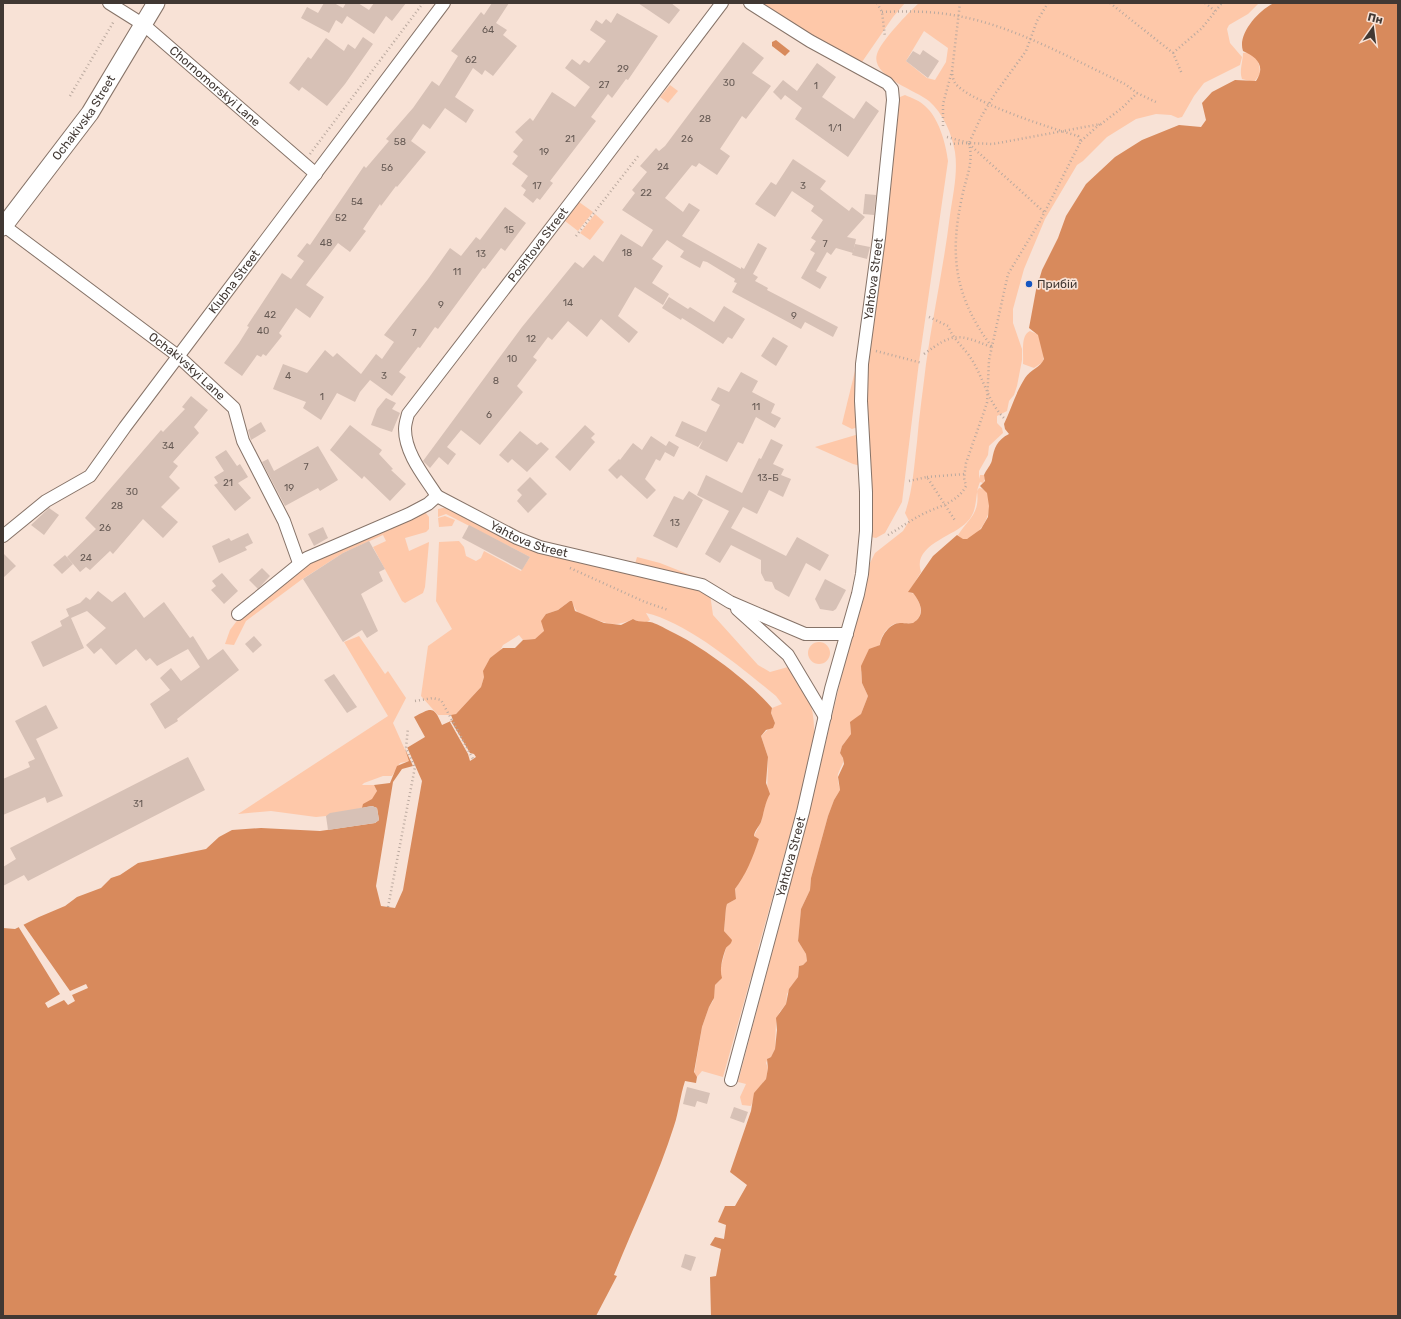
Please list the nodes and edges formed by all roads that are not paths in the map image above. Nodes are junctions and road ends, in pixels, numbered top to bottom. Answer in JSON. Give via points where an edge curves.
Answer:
{"nodes":[{"id":1,"x":110,"y":3,"type":"edge"},
{"id":2,"x":156,"y":3,"type":"edge"},
{"id":3,"x":444,"y":3,"type":"edge"},
{"id":4,"x":722,"y":3,"type":"edge"},
{"id":5,"x":750,"y":3,"type":"edge"},
{"id":6,"x":144,"y":24,"type":"junction"},
{"id":7,"x":316,"y":174,"type":"junction"},
{"id":8,"x":3,"y":226,"type":"edge"},
{"id":9,"x":178,"y":356,"type":"junction"},
{"id":10,"x":437,"y":496,"type":"junction"},
{"id":11,"x":3,"y":536,"type":"edge"},
{"id":12,"x":299,"y":564,"type":"junction"},
{"id":13,"x":730,"y":602,"type":"junction"},
{"id":14,"x":238,"y":614,"type":"dead end"},
{"id":15,"x":847,"y":634,"type":"junction"},
{"id":16,"x":825,"y":717,"type":"junction"},
{"id":17,"x":731,"y":1080,"type":"dead end"}],
"edges":[{"from":1,"to":6,"type":"street","name":"Chornomorskyi Lane"},
{"from":2,"to":6,"type":"street","name":"Ochakivska Street"},
{"from":3,"to":7,"type":"street","name":"Klubna Street"},
{"from":4,"to":10,"type":"street","name":"Poshtova Street","via":[[408,414],[405,429],[414,460]]},
{"from":5,"to":15,"type":"street","name":"Yahtova Street","via":[[810,41],[887,83],[892,89],[879,238],[864,348],[861,401],[866,492],[865,536],[858,594]]},
{"from":6,"to":7,"type":"street","name":"Chornomorskyi Lane"},
{"from":6,"to":8,"type":"street","name":"Ochakivska Street","via":[[90,113]]},
{"from":7,"to":9,"type":"street","name":"Klubna Street"},
{"from":8,"to":9,"type":"street","name":"Ochakivskyi Lane"},
{"from":9,"to":11,"type":"street","name":"Klubna Street","via":[[90,476],[46,501]]},
{"from":9,"to":12,"type":"street","name":"Ochakivskyi Lane","via":[[234,408],[243,441],[284,521]]},
{"from":10,"to":12,"type":"street","via":[[409,514],[307,558]]},
{"from":10,"to":13,"type":"street","name":"Yahtova Street","via":[[517,538],[540,547],[702,585]]},
{"from":12,"to":14,"type":"street"},
{"from":13,"to":15,"type":"street","name":"Yahtova Street","via":[[805,634]]},
{"from":13,"to":16,"type":"street","via":[[788,655]]},
{"from":15,"to":16,"type":"street","name":"Yahtova Street","via":[[832,682]]},
{"from":16,"to":17,"type":"street","name":"Yahtova Street","via":[[803,812]]}]}
